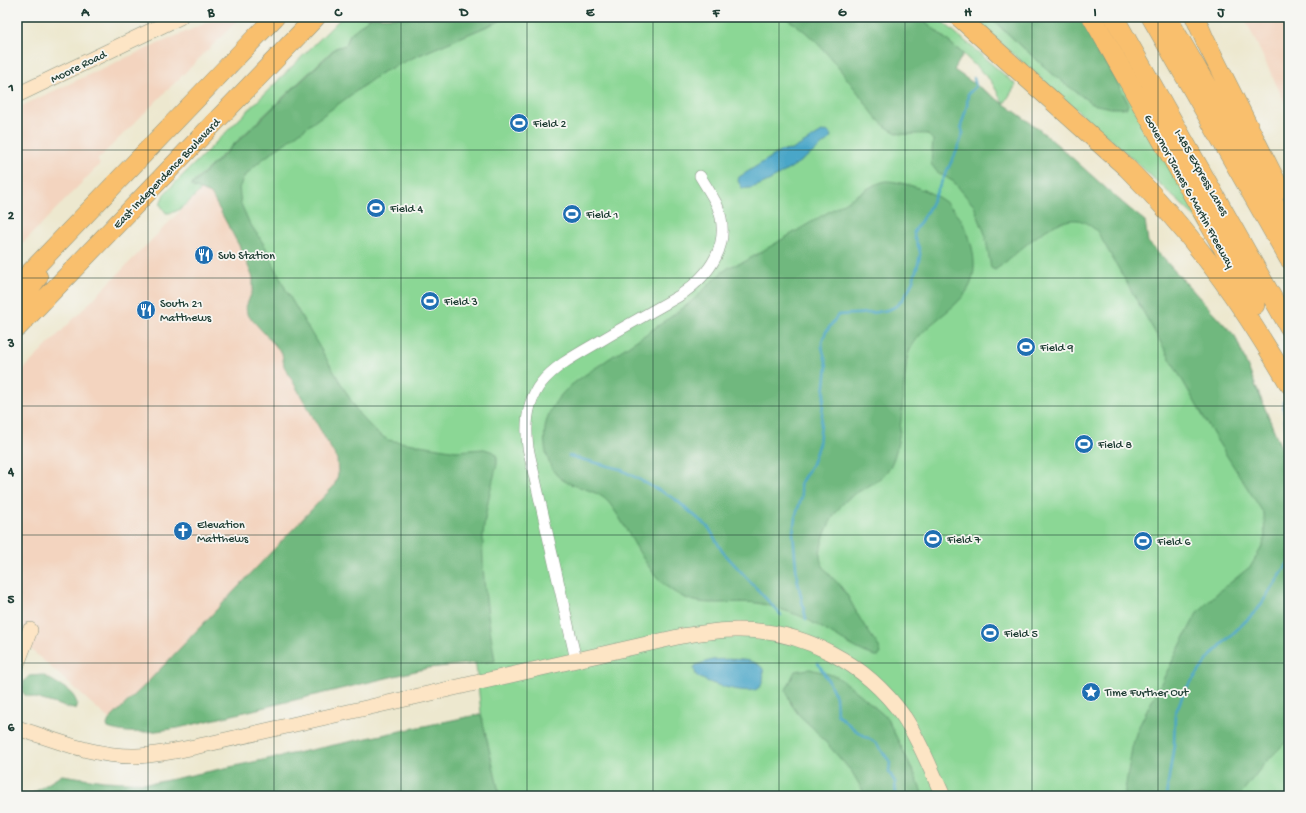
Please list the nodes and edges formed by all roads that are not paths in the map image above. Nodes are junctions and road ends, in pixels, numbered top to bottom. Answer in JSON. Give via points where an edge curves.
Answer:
{"nodes":[{"id":1,"x":180,"y":17,"type":"edge"},
{"id":2,"x":275,"y":17,"type":"edge"},
{"id":3,"x":316,"y":17,"type":"edge"},
{"id":4,"x":323,"y":17,"type":"edge"},
{"id":5,"x":1092,"y":17,"type":"edge"},
{"id":6,"x":1114,"y":17,"type":"edge"},
{"id":7,"x":1151,"y":17,"type":"edge"},
{"id":8,"x":1167,"y":17,"type":"edge"},
{"id":9,"x":1190,"y":17,"type":"edge"},
{"id":10,"x":1195,"y":17,"type":"edge"},
{"id":11,"x":961,"y":19,"type":"edge"},
{"id":12,"x":297,"y":36,"type":"junction"},
{"id":13,"x":1220,"y":70,"type":"junction"},
{"id":14,"x":17,"y":95,"type":"edge"},
{"id":15,"x":700,"y":176,"type":"dead end"},
{"id":16,"x":1289,"y":208,"type":"edge"},
{"id":17,"x":1289,"y":228,"type":"edge"},
{"id":18,"x":67,"y":234,"type":"junction"},
{"id":19,"x":1289,"y":259,"type":"edge"},
{"id":20,"x":17,"y":286,"type":"edge"},
{"id":21,"x":17,"y":305,"type":"edge"},
{"id":22,"x":1289,"y":327,"type":"edge"},
{"id":23,"x":17,"y":328,"type":"edge"},
{"id":24,"x":1289,"y":365,"type":"edge"},
{"id":25,"x":1289,"y":384,"type":"edge"},
{"id":26,"x":30,"y":630,"type":"dead end"},
{"id":27,"x":576,"y":660,"type":"junction"},
{"id":28,"x":17,"y":664,"type":"edge"},
{"id":29,"x":17,"y":728,"type":"edge"},
{"id":30,"x":943,"y":796,"type":"edge"}],
"edges":[{"from":1,"to":14,"type":"street","name":"Moore Road"},
{"from":2,"to":18,"type":"highway"},
{"from":3,"to":12,"type":"highway","name":"East Independence Boulevard"},
{"from":4,"to":12,"type":"highway"},
{"from":5,"to":24,"type":"highway","name":"Governor James G Martin Freeway"},
{"from":6,"to":22,"type":"highway","name":"I-485 Express Lanes"},
{"from":7,"to":19,"type":"highway"},
{"from":8,"to":17,"type":"highway"},
{"from":9,"to":13,"type":"highway"},
{"from":10,"to":13,"type":"highway"},
{"from":11,"to":25,"type":"highway","via":[[1156,197],[1226,283],[1250,317]]},
{"from":12,"to":23,"type":"highway","name":"East Independence Boulevard"},
{"from":13,"to":16,"type":"highway"},
{"from":15,"to":27,"type":"street","via":[[717,206],[722,226],[718,251],[706,274],[691,288],[557,366],[540,385],[528,409],[528,448]]},
{"from":18,"to":20,"type":"highway"},
{"from":18,"to":21,"type":"highway"},
{"from":26,"to":28,"type":"street"},
{"from":27,"to":29,"type":"street","via":[[151,755],[123,756],[98,752]]},
{"from":27,"to":30,"type":"street","via":[[682,636],[726,630],[765,632],[809,643],[833,654],[860,672],[891,701],[912,730]]}]}
